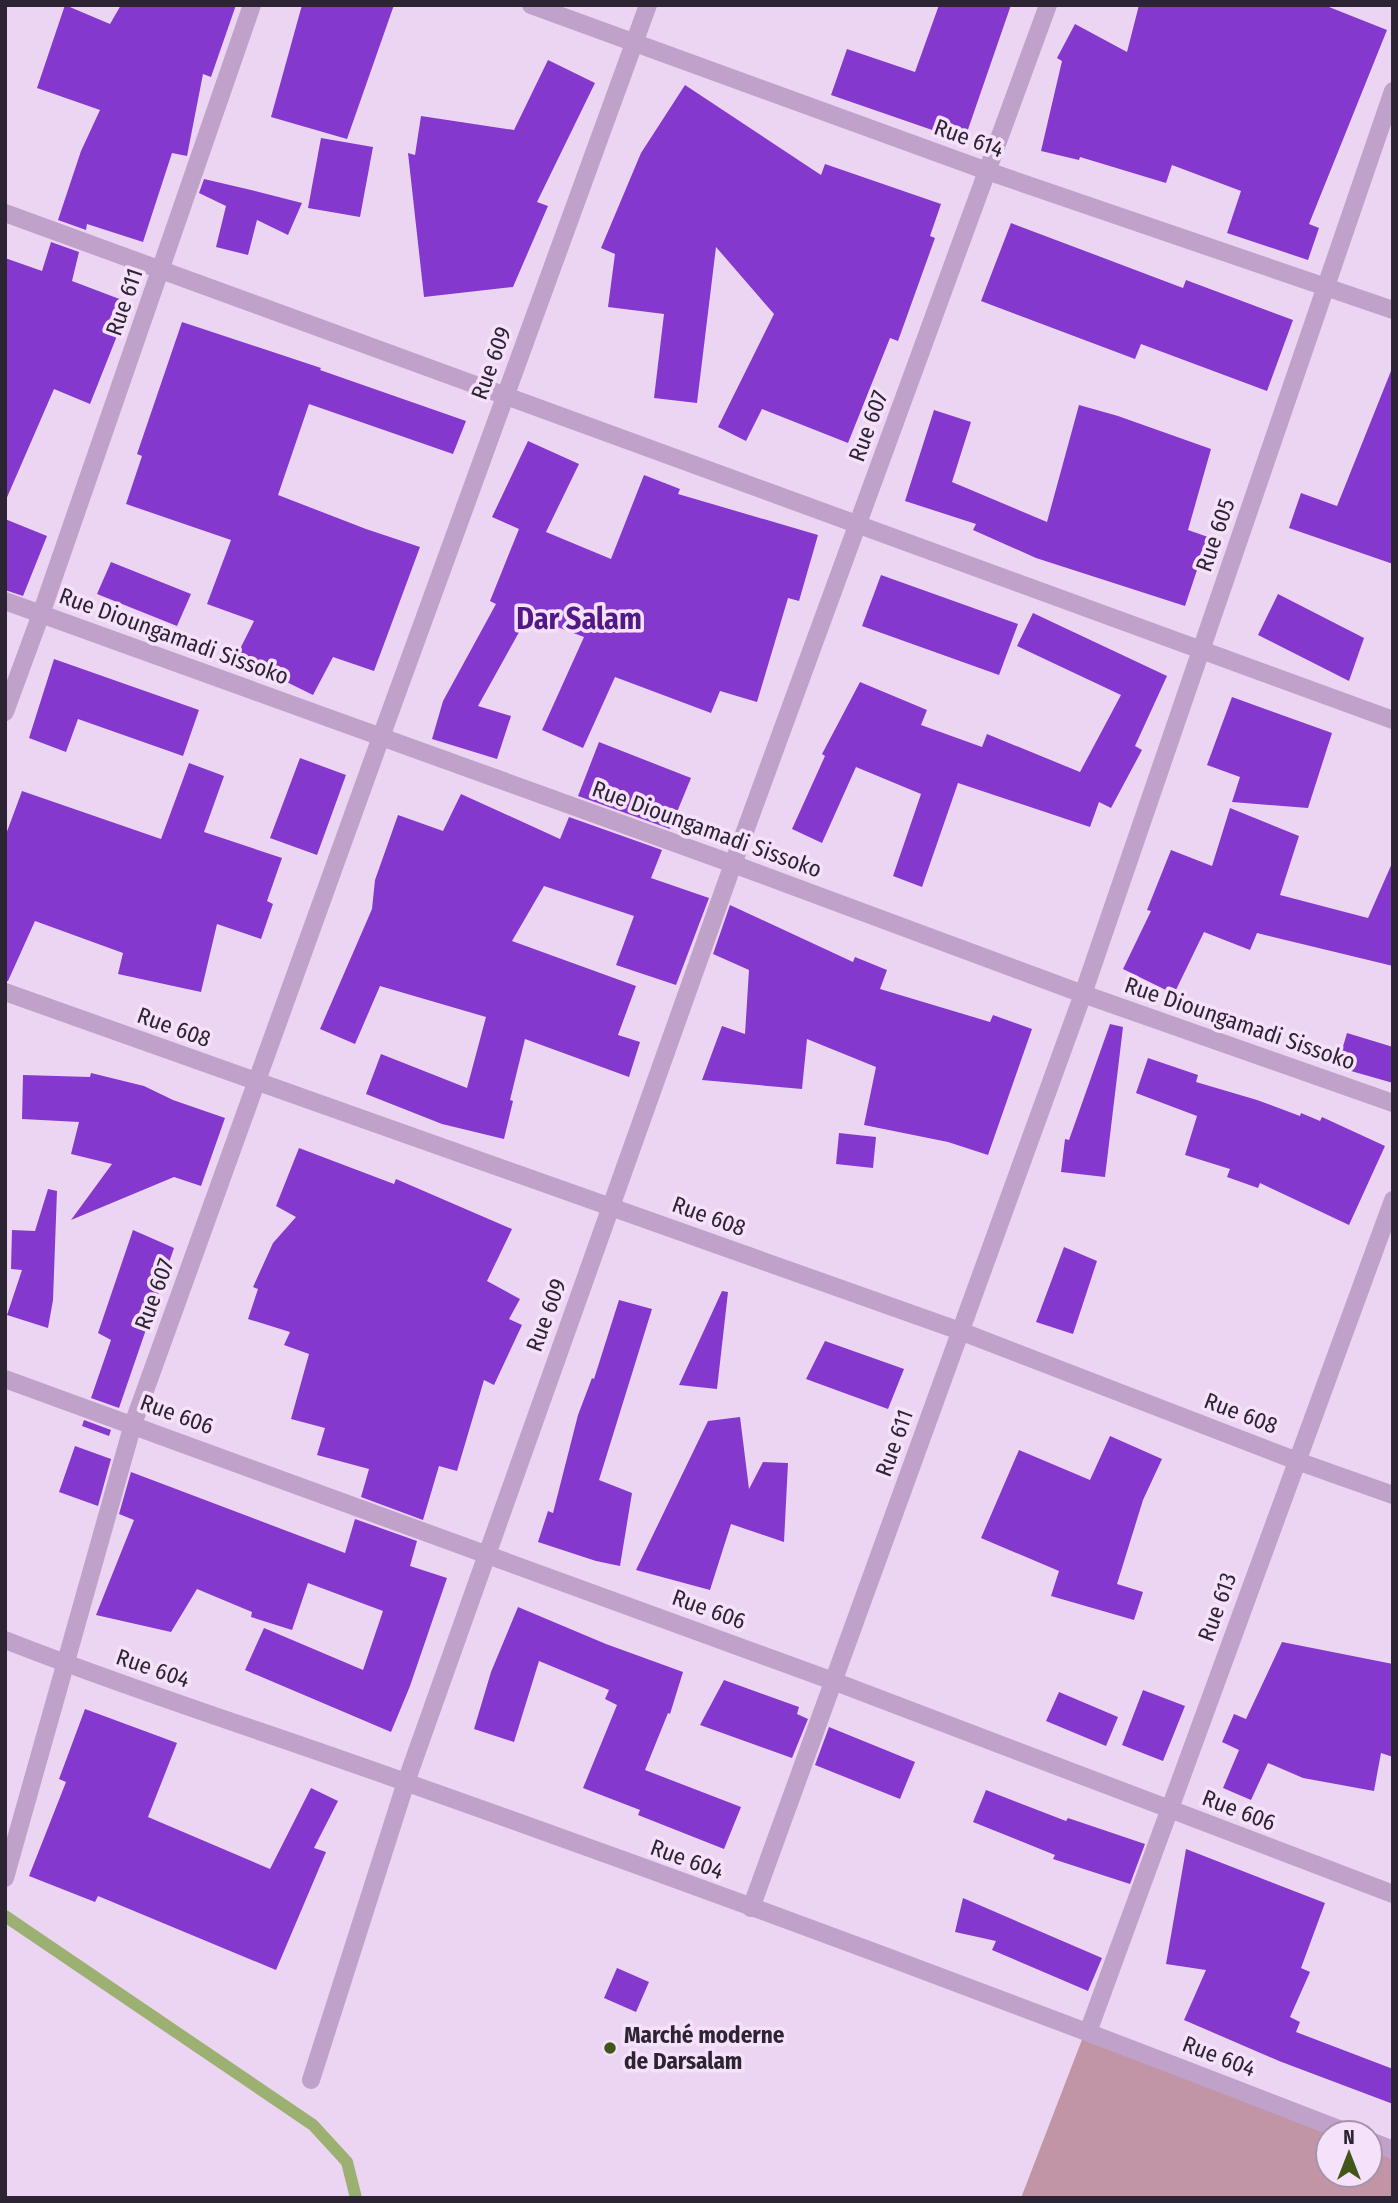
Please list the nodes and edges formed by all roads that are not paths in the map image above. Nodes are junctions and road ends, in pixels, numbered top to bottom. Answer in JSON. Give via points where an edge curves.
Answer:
{"nodes":[{"id":1,"x":253,"y":5,"type":"edge"},
{"id":2,"x":531,"y":5,"type":"edge"},
{"id":3,"x":648,"y":5,"type":"edge"},
{"id":4,"x":1048,"y":5,"type":"edge"},
{"id":5,"x":634,"y":42,"type":"junction"},
{"id":6,"x":1393,"y":92,"type":"edge"},
{"id":7,"x":987,"y":171,"type":"junction"},
{"id":8,"x":5,"y":213,"type":"edge"},
{"id":9,"x":161,"y":270,"type":"junction"},
{"id":10,"x":1326,"y":287,"type":"junction"},
{"id":11,"x":1393,"y":310,"type":"edge"},
{"id":12,"x":505,"y":396,"type":"junction"},
{"id":13,"x":858,"y":525,"type":"junction"},
{"id":14,"x":5,"y":601,"type":"edge"},
{"id":15,"x":41,"y":614,"type":"junction"},
{"id":16,"x":1201,"y":650,"type":"junction"},
{"id":17,"x":5,"y":712,"type":"edge"},
{"id":18,"x":1393,"y":720,"type":"edge"},
{"id":19,"x":380,"y":737,"type":"junction"},
{"id":20,"x":733,"y":864,"type":"junction"},
{"id":21,"x":5,"y":992,"type":"edge"},
{"id":22,"x":1083,"y":994,"type":"junction"},
{"id":23,"x":256,"y":1083,"type":"junction"},
{"id":24,"x":1393,"y":1103,"type":"edge"},
{"id":25,"x":1393,"y":1200,"type":"edge"},
{"id":26,"x":611,"y":1207,"type":"junction"},
{"id":27,"x":960,"y":1331,"type":"junction"},
{"id":28,"x":5,"y":1379,"type":"edge"},
{"id":29,"x":133,"y":1424,"type":"junction"},
{"id":30,"x":1297,"y":1461,"type":"junction"},
{"id":31,"x":1393,"y":1495,"type":"edge"},
{"id":32,"x":487,"y":1553,"type":"junction"},
{"id":33,"x":5,"y":1640,"type":"edge"},
{"id":34,"x":67,"y":1665,"type":"junction"},
{"id":35,"x":833,"y":1681,"type":"junction"},
{"id":36,"x":406,"y":1782,"type":"junction"},
{"id":37,"x":1169,"y":1810,"type":"junction"},
{"id":38,"x":5,"y":1878,"type":"edge"},
{"id":39,"x":1393,"y":1894,"type":"edge"},
{"id":40,"x":751,"y":1908,"type":"junction"},
{"id":41,"x":1088,"y":2032,"type":"junction"},
{"id":42,"x":311,"y":2080,"type":"dead end"},
{"id":43,"x":1314,"y":2119,"type":"edge"}],
"edges":[{"from":1,"to":9,"type":"street","name":"Rue 611"},
{"from":2,"to":5,"type":"street","name":"Rue 614"},
{"from":3,"to":5,"type":"street","name":"Rue 609"},
{"from":4,"to":7,"type":"street","name":"Rue 607"},
{"from":5,"to":7,"type":"street","name":"Rue 614"},
{"from":5,"to":12,"type":"street","name":"Rue 609"},
{"from":6,"to":10,"type":"street","name":"Rue 605"},
{"from":7,"to":10,"type":"street","name":"Rue 614"},
{"from":7,"to":13,"type":"street","name":"Rue 607"},
{"from":8,"to":9,"type":"street"},
{"from":9,"to":12,"type":"street"},
{"from":9,"to":15,"type":"street","name":"Rue 611"},
{"from":10,"to":11,"type":"street","name":"Rue 614"},
{"from":10,"to":16,"type":"street","name":"Rue 605"},
{"from":12,"to":13,"type":"street"},
{"from":12,"to":19,"type":"street","name":"Rue 609"},
{"from":13,"to":16,"type":"street"},
{"from":13,"to":20,"type":"street","name":"Rue 607"},
{"from":14,"to":15,"type":"street","name":"Rue Dioungamadi Sissoko"},
{"from":15,"to":17,"type":"street"},
{"from":15,"to":19,"type":"street","name":"Rue Dioungamadi Sissoko"},
{"from":16,"to":18,"type":"street"},
{"from":16,"to":22,"type":"street","name":"Rue 605"},
{"from":19,"to":20,"type":"street","name":"Rue Dioungamadi Sissoko"},
{"from":19,"to":23,"type":"street","name":"Rue 607"},
{"from":20,"to":22,"type":"street","name":"Rue Dioungamadi Sissoko"},
{"from":20,"to":26,"type":"street","name":"Rue 609"},
{"from":21,"to":23,"type":"street","name":"Rue 608"},
{"from":22,"to":24,"type":"street","name":"Rue Dioungamadi Sissoko"},
{"from":22,"to":27,"type":"street","name":"Rue 611"},
{"from":23,"to":26,"type":"street","name":"Rue 608"},
{"from":23,"to":29,"type":"street","name":"Rue 607"},
{"from":25,"to":30,"type":"street","name":"Rue 613"},
{"from":26,"to":27,"type":"street","name":"Rue 608"},
{"from":26,"to":32,"type":"street","name":"Rue 609"},
{"from":27,"to":30,"type":"street","name":"Rue 608"},
{"from":27,"to":35,"type":"street","name":"Rue 611"},
{"from":28,"to":29,"type":"street","name":"Rue 606"},
{"from":29,"to":32,"type":"street","name":"Rue 606"},
{"from":29,"to":34,"type":"street","name":"Rue 607"},
{"from":30,"to":31,"type":"street","name":"Rue 608"},
{"from":30,"to":37,"type":"street","name":"Rue 613"},
{"from":32,"to":35,"type":"street","name":"Rue 606"},
{"from":32,"to":36,"type":"street","name":"Rue 609"},
{"from":33,"to":34,"type":"street","name":"Rue 604"},
{"from":34,"to":36,"type":"street","name":"Rue 604"},
{"from":34,"to":38,"type":"street","name":"Rue 607"},
{"from":35,"to":37,"type":"street","name":"Rue 606"},
{"from":35,"to":40,"type":"street","name":"Rue 611"},
{"from":36,"to":40,"type":"street","name":"Rue 604"},
{"from":36,"to":42,"type":"street","name":"Rue 609"},
{"from":37,"to":39,"type":"street","name":"Rue 606"},
{"from":37,"to":41,"type":"street","name":"Rue 613"},
{"from":40,"to":41,"type":"street","name":"Rue 604"},
{"from":41,"to":43,"type":"street","name":"Rue 604"}]}
